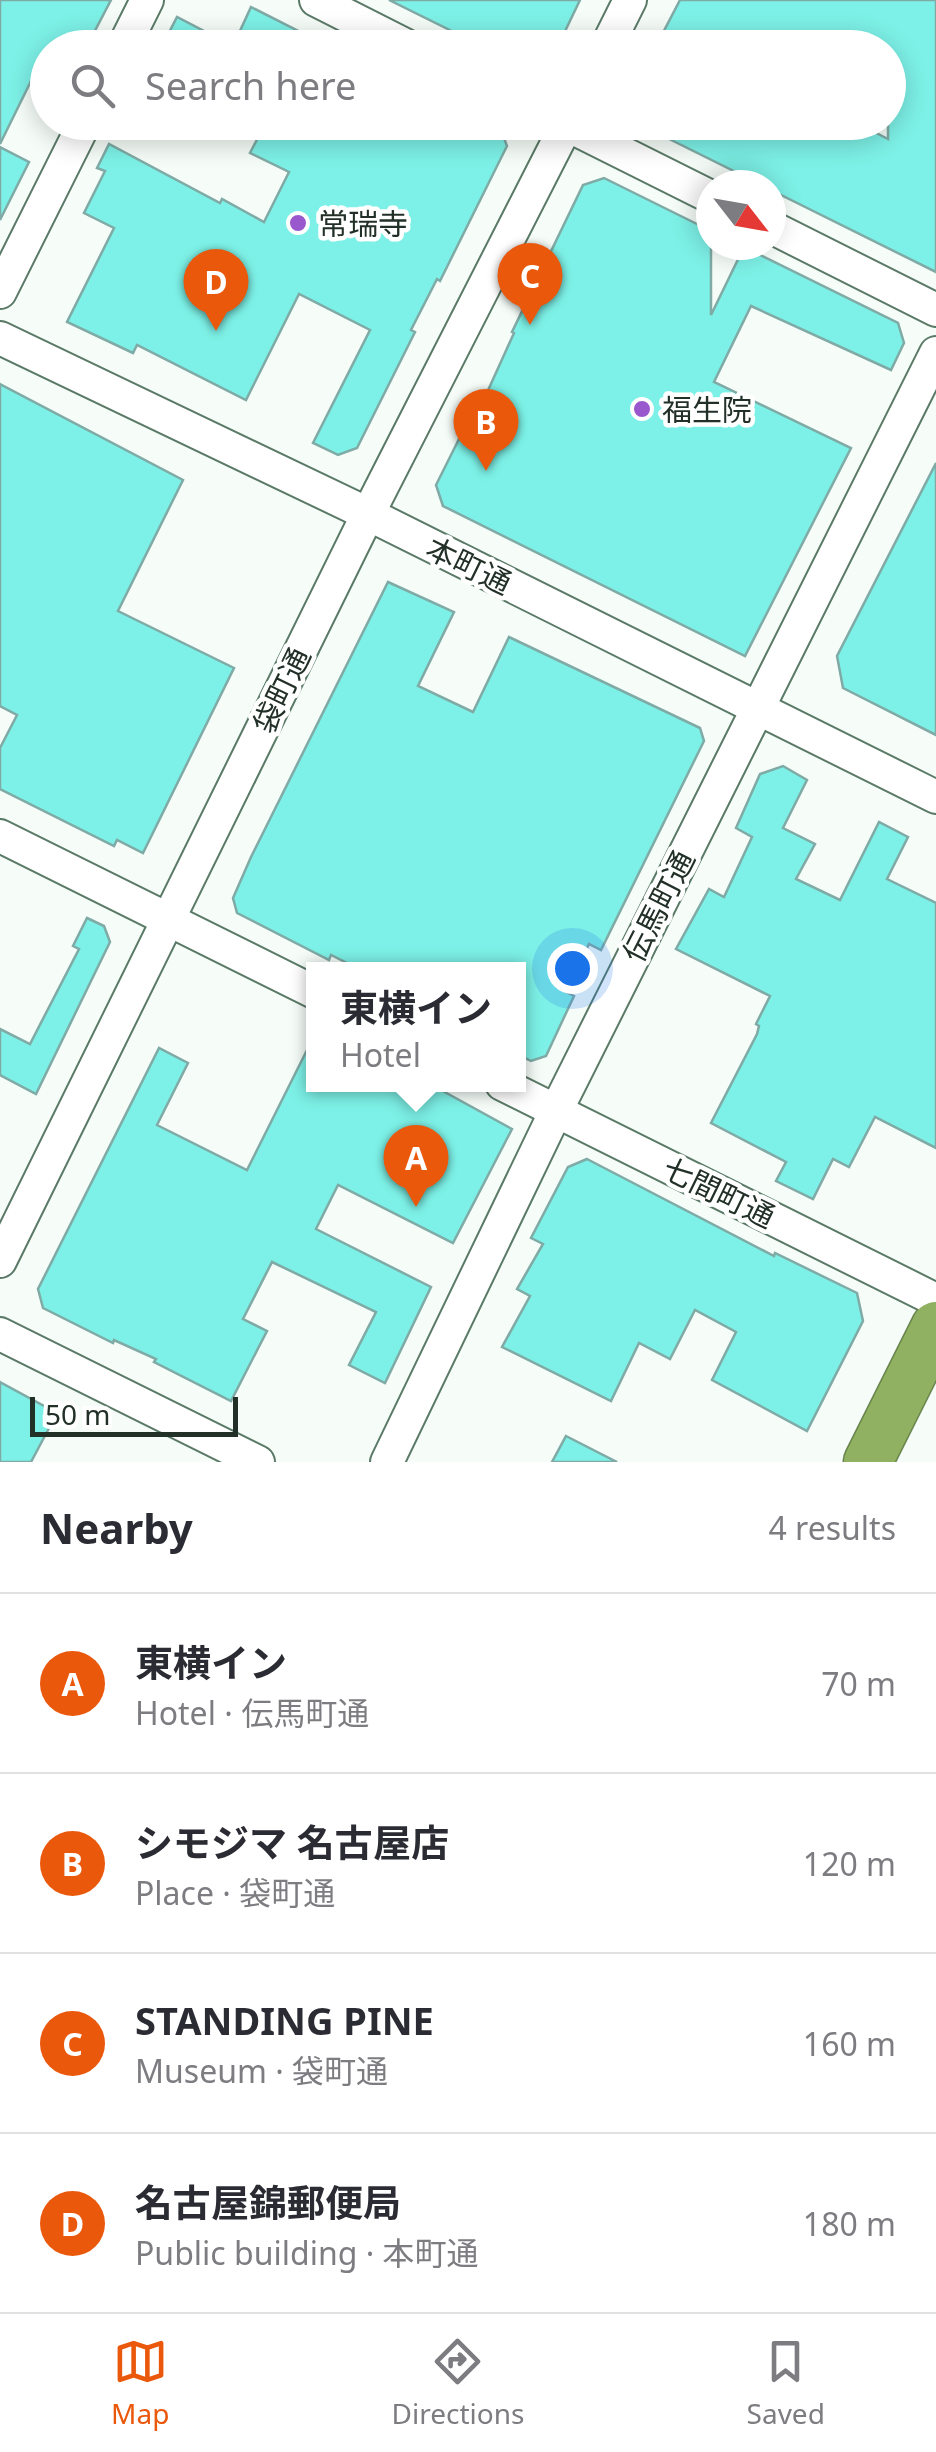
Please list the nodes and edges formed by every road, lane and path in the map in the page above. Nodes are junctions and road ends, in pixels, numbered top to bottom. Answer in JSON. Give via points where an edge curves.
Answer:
{"nodes":[{"id":1,"x":147,"y":0,"type":"edge"},
{"id":2,"x":316,"y":0,"type":"edge"},
{"id":3,"x":630,"y":0,"type":"edge"},
{"id":4,"x":132,"y":30,"type":"edge"},
{"id":5,"x":375,"y":30,"type":"edge"},
{"id":6,"x":615,"y":30,"type":"edge"},
{"id":7,"x":77,"y":140,"type":"edge"},
{"id":8,"x":556,"y":140,"type":"edge"},
{"id":9,"x":599,"y":140,"type":"edge"},
{"id":10,"x":696,"y":189,"type":"edge"},
{"id":11,"x":786,"y":235,"type":"edge"},
{"id":12,"x":0,"y":292,"type":"edge"},
{"id":13,"x":936,"y":310,"type":"edge"},
{"id":14,"x":0,"y":338,"type":"edge"},
{"id":15,"x":936,"y":354,"type":"edge"},
{"id":16,"x":368,"y":514,"type":"junction"},
{"id":17,"x":758,"y":708,"type":"junction"},
{"id":18,"x":936,"y":797,"type":"edge"},
{"id":19,"x":0,"y":836,"type":"edge"},
{"id":20,"x":168,"y":920,"type":"junction"},
{"id":21,"x":306,"y":988,"type":"edge"},
{"id":22,"x":518,"y":1092,"type":"edge"},
{"id":23,"x":556,"y":1111,"type":"junction"},
{"id":24,"x":0,"y":1261,"type":"edge"},
{"id":25,"x":936,"y":1300,"type":"edge"},
{"id":26,"x":936,"y":1326,"type":"edge"},
{"id":27,"x":0,"y":1334,"type":"edge"},
{"id":28,"x":258,"y":1462,"type":"edge"},
{"id":29,"x":387,"y":1462,"type":"edge"},
{"id":30,"x":868,"y":1462,"type":"edge"}],
"edges":[{"from":1,"to":4,"type":"street"},
{"from":2,"to":5,"type":"street"},
{"from":3,"to":6,"type":"street"},
{"from":7,"to":12,"type":"street"},
{"from":8,"to":16,"type":"street","name":"袋町通"},
{"from":9,"to":10,"type":"street"},
{"from":11,"to":13,"type":"street"},
{"from":14,"to":16,"type":"street","name":"本町通"},
{"from":15,"to":17,"type":"street","name":"伝馬町通"},
{"from":16,"to":17,"type":"street","name":"本町通"},
{"from":16,"to":20,"type":"street","name":"袋町通"},
{"from":17,"to":18,"type":"street","name":"本町通"},
{"from":17,"to":23,"type":"street","name":"伝馬町通"},
{"from":19,"to":20,"type":"street"},
{"from":20,"to":21,"type":"street"},
{"from":20,"to":24,"type":"street","name":"袋町通"},
{"from":22,"to":23,"type":"street","name":"七間町通"},
{"from":23,"to":25,"type":"street","name":"七間町通"},
{"from":23,"to":29,"type":"street","name":"伝馬町通"},
{"from":26,"to":30,"type":"highway"},
{"from":27,"to":28,"type":"street"}]}
